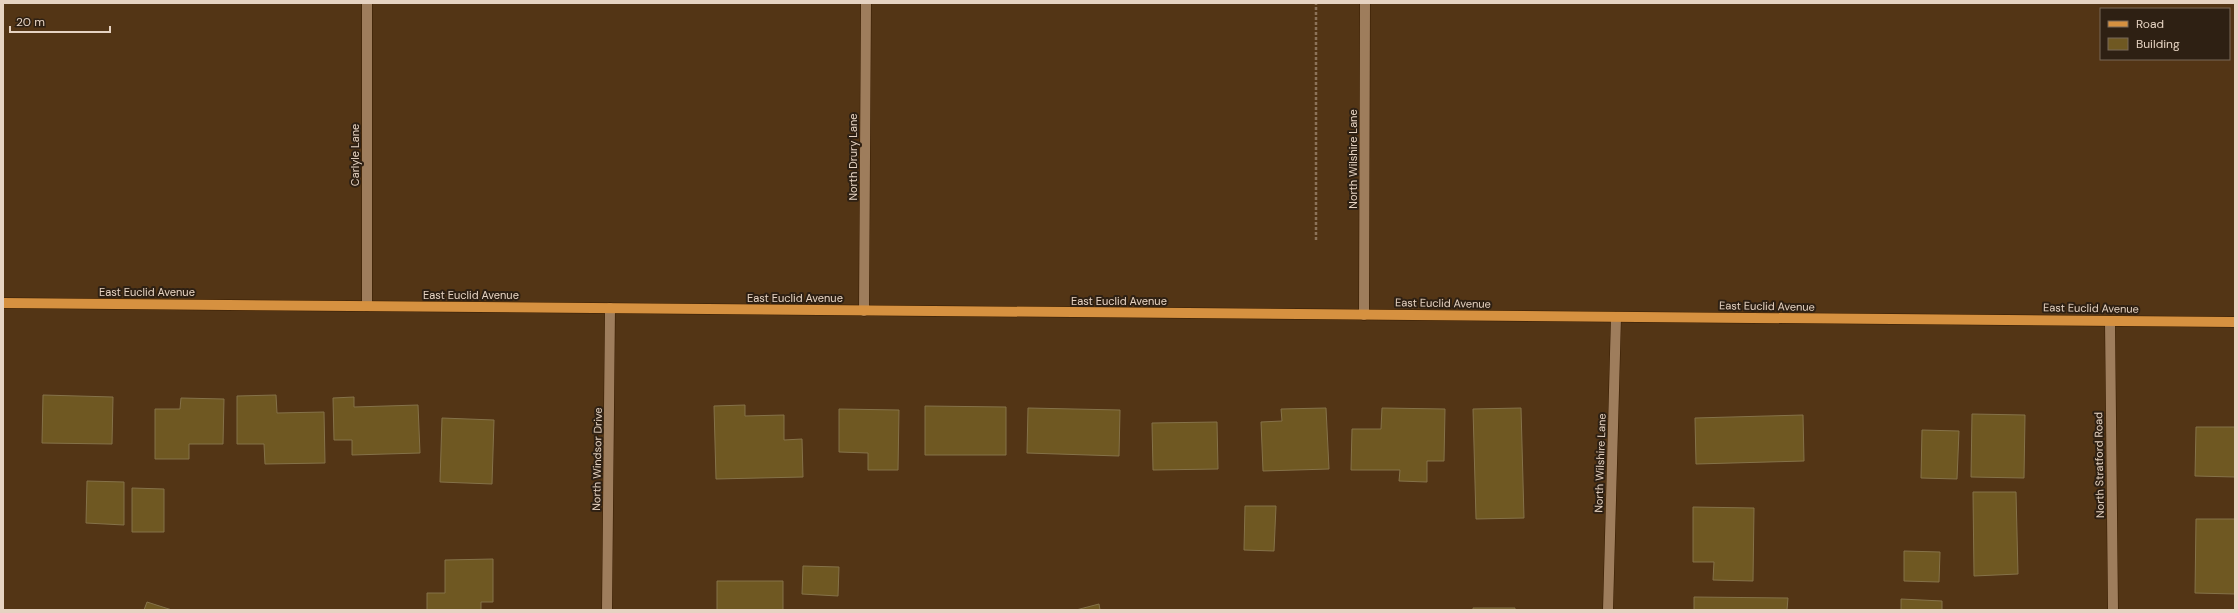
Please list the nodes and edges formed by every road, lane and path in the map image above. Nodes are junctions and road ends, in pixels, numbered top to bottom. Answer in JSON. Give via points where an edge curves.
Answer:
{"nodes":[{"id":1,"x":367,"y":3,"type":"edge"},
{"id":2,"x":866,"y":3,"type":"edge"},
{"id":3,"x":1316,"y":3,"type":"edge"},
{"id":4,"x":1365,"y":3,"type":"edge"},
{"id":5,"x":1316,"y":240,"type":"dead end"},
{"id":6,"x":3,"y":303,"type":"edge"},
{"id":7,"x":367,"y":306,"type":"junction"},
{"id":8,"x":610,"y":308,"type":"junction"},
{"id":9,"x":864,"y":311,"type":"junction"},
{"id":10,"x":1364,"y":315,"type":"junction"},
{"id":11,"x":1616,"y":317,"type":"junction"},
{"id":12,"x":2110,"y":321,"type":"junction"},
{"id":13,"x":2235,"y":322,"type":"edge"},
{"id":14,"x":607,"y":610,"type":"edge"},
{"id":15,"x":1608,"y":610,"type":"edge"},
{"id":16,"x":2112,"y":610,"type":"edge"}],
"edges":[{"from":1,"to":7,"type":"street","name":"Carlyle Lane"},
{"from":2,"to":9,"type":"street","name":"North Drury Lane"},
{"from":3,"to":5,"type":"path"},
{"from":4,"to":10,"type":"street","name":"North Wilshire Lane"},
{"from":6,"to":7,"type":"main road","name":"East Euclid Avenue"},
{"from":7,"to":8,"type":"main road","name":"East Euclid Avenue"},
{"from":8,"to":9,"type":"main road","name":"East Euclid Avenue"},
{"from":8,"to":14,"type":"street","name":"North Windsor Drive"},
{"from":9,"to":10,"type":"main road","name":"East Euclid Avenue"},
{"from":10,"to":11,"type":"main road","name":"East Euclid Avenue"},
{"from":11,"to":12,"type":"main road","name":"East Euclid Avenue"},
{"from":11,"to":15,"type":"street","name":"North Wilshire Lane"},
{"from":12,"to":13,"type":"main road","name":"East Euclid Avenue"},
{"from":12,"to":16,"type":"street","name":"North Stratford Road"}]}
